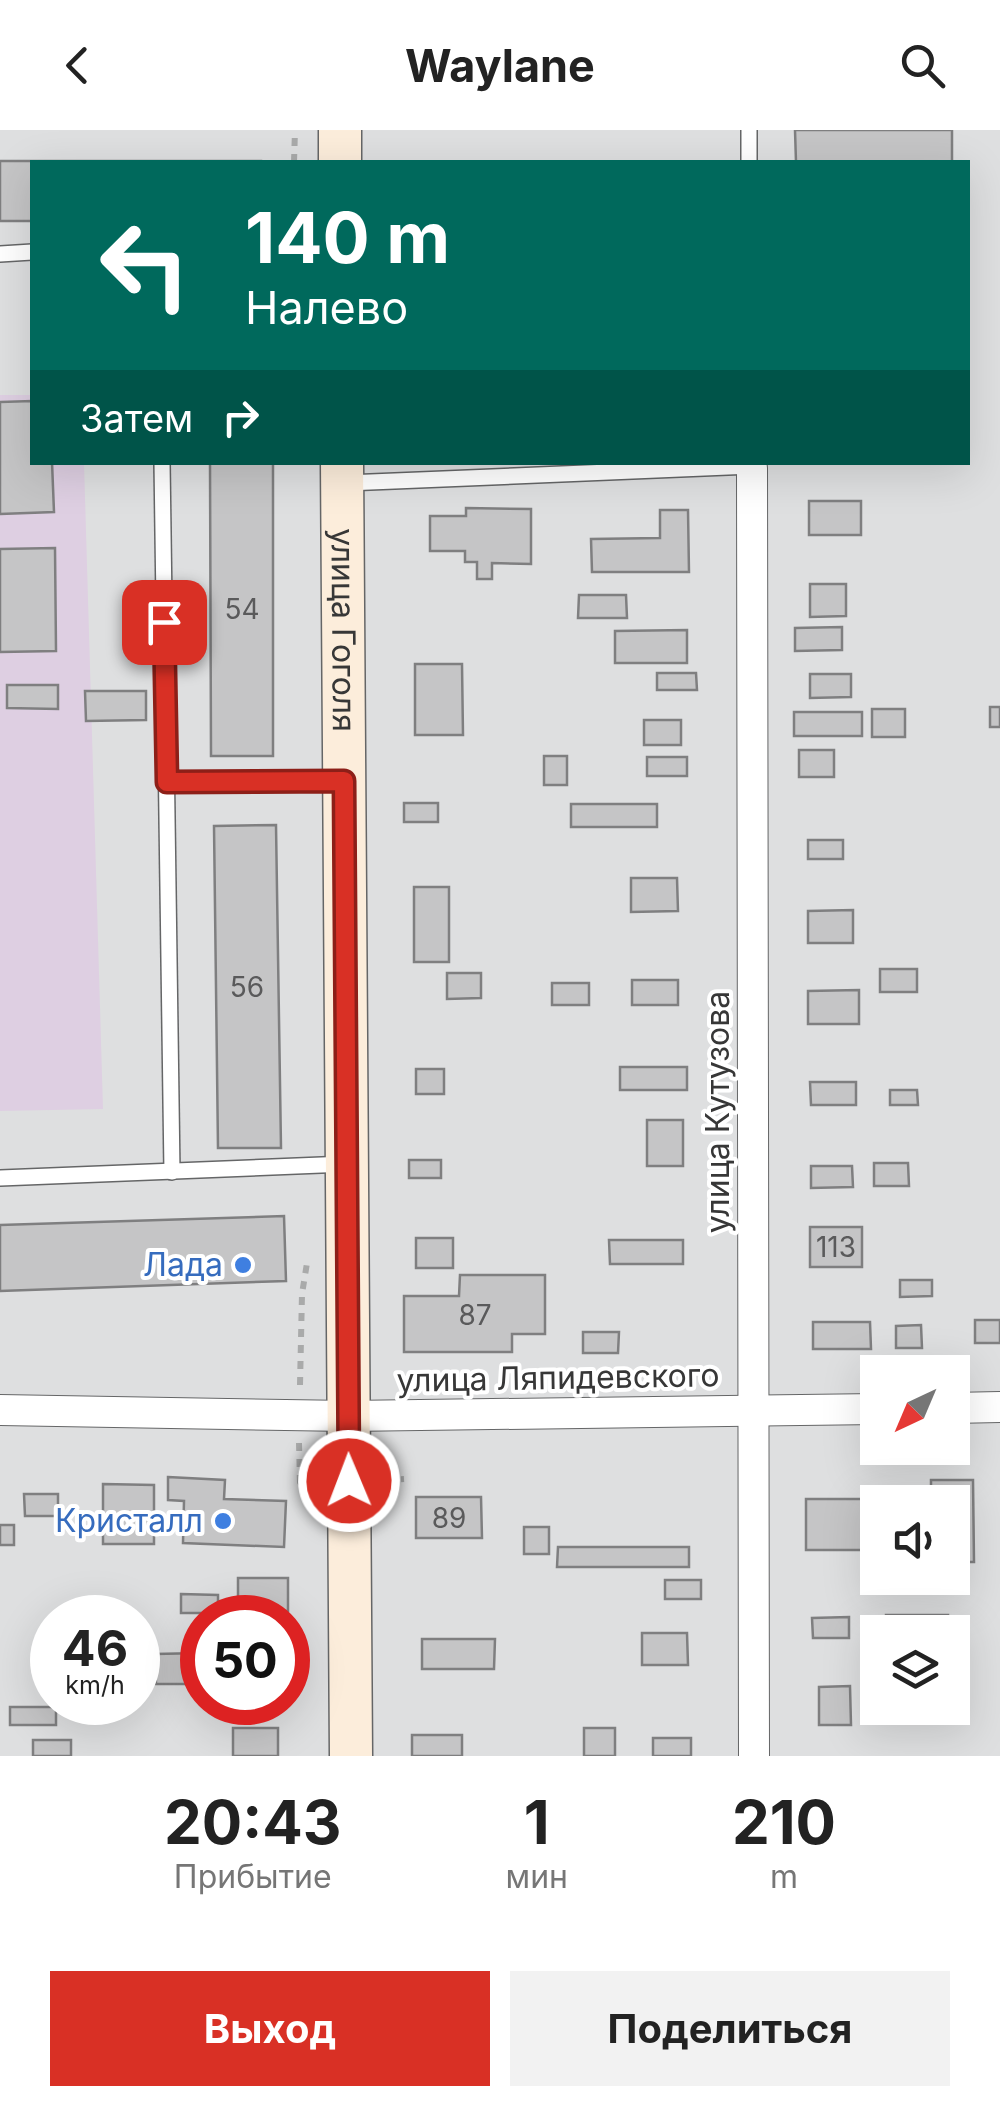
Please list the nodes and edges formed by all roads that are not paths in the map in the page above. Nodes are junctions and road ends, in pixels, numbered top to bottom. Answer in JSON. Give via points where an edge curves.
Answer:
{"nodes":[{"id":1,"x":340,"y":130,"type":"edge"},
{"id":2,"x":749,"y":130,"type":"edge"},
{"id":3,"x":340,"y":160,"type":"edge"},
{"id":4,"x":749,"y":160,"type":"edge"},
{"id":5,"x":30,"y":252,"type":"edge"},
{"id":6,"x":0,"y":254,"type":"edge"},
{"id":7,"x":162,"y":465,"type":"edge"},
{"id":8,"x":752,"y":465,"type":"edge"},
{"id":9,"x":342,"y":473,"type":"edge"},
{"id":10,"x":344,"y":781,"type":"junction"},
{"id":11,"x":167,"y":782,"type":"junction"},
{"id":12,"x":346,"y":1164,"type":"junction"},
{"id":13,"x":172,"y":1172,"type":"junction"},
{"id":14,"x":0,"y":1178,"type":"edge"},
{"id":15,"x":1000,"y":1407,"type":"edge"},
{"id":16,"x":970,"y":1408,"type":"edge"},
{"id":17,"x":860,"y":1409,"type":"edge"},
{"id":18,"x":0,"y":1410,"type":"edge"},
{"id":19,"x":754,"y":1411,"type":"junction"},
{"id":20,"x":348,"y":1416,"type":"junction"},
{"id":21,"x":351,"y":1756,"type":"edge"},
{"id":22,"x":754,"y":1756,"type":"edge"}],
"edges":[{"from":1,"to":3,"type":"main road"},
{"from":2,"to":4,"type":"lane"},
{"from":5,"to":6,"type":"lane"},
{"from":7,"to":11,"type":"lane"},
{"from":8,"to":9,"type":"lane"},
{"from":8,"to":19,"type":"street","name":"улица Кутузова"},
{"from":9,"to":10,"type":"main road","name":"улица Гоголя"},
{"from":10,"to":11,"type":"lane"},
{"from":10,"to":12,"type":"main road","name":"улица Гоголя"},
{"from":11,"to":13,"type":"lane"},
{"from":12,"to":13,"type":"lane"},
{"from":12,"to":20,"type":"main road","name":"улица Гоголя"},
{"from":13,"to":14,"type":"lane"},
{"from":15,"to":16,"type":"street"},
{"from":17,"to":19,"type":"street","name":"улица Ляпидевского"},
{"from":18,"to":20,"type":"street","name":"улица Ляпидевского"},
{"from":19,"to":20,"type":"street","name":"улица Ляпидевского"},
{"from":19,"to":22,"type":"street","name":"улица Кутузова"},
{"from":20,"to":21,"type":"main road","name":"улица Гоголя"}]}
